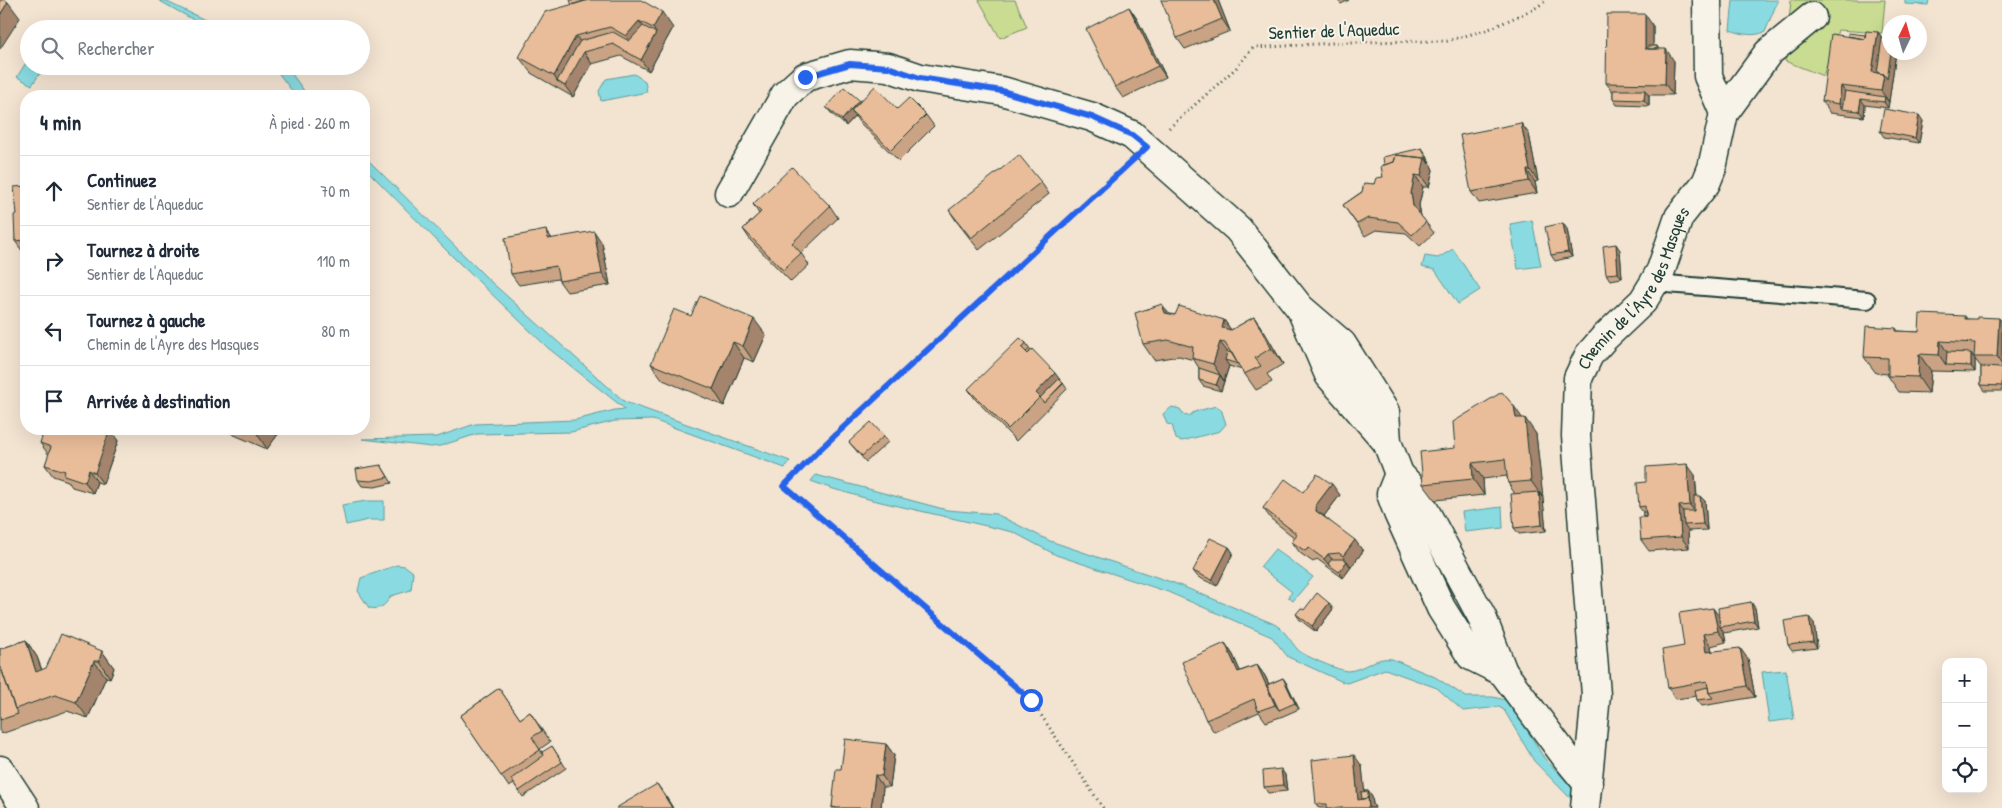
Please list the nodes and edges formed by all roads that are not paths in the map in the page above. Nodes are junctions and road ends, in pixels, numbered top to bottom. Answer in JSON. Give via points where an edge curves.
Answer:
{"nodes":[{"id":1,"x":1707,"y":0,"type":"edge"},
{"id":2,"x":1812,"y":16,"type":"dead end"},
{"id":3,"x":1724,"y":113,"type":"junction"},
{"id":4,"x":730,"y":193,"type":"dead end"},
{"id":5,"x":1654,"y":283,"type":"junction"},
{"id":6,"x":1867,"y":300,"type":"dead end"},
{"id":7,"x":0,"y":770,"type":"edge"},
{"id":8,"x":1587,"y":796,"type":"edge"},
{"id":9,"x":25,"y":808,"type":"edge"}],
"edges":[{"from":1,"to":3,"type":"street","via":[[1708,76]]},
{"from":2,"to":3,"type":"street","name":"Chemin de l'Ayre des Masques","via":[[1768,53]]},
{"from":3,"to":5,"type":"street","name":"Chemin de l'Ayre des Masques","via":[[1712,168],[1706,182],[1679,217]]},
{"from":4,"to":8,"type":"street","name":"Chemin de l'Ayre des Masques","via":[[785,95],[805,77],[850,64],[888,67],[920,78],[1002,91],[1092,117],[1132,135],[1238,229],[1300,308],[1329,375],[1387,442],[1399,474],[1413,489],[1482,617],[1503,672],[1566,757]]},
{"from":5,"to":6,"type":"lane"},
{"from":5,"to":8,"type":"street","name":"Chemin de l'Ayre des Masques","via":[[1643,301],[1589,355],[1578,378],[1576,436],[1596,695]]},
{"from":7,"to":9,"type":"street"}]}
